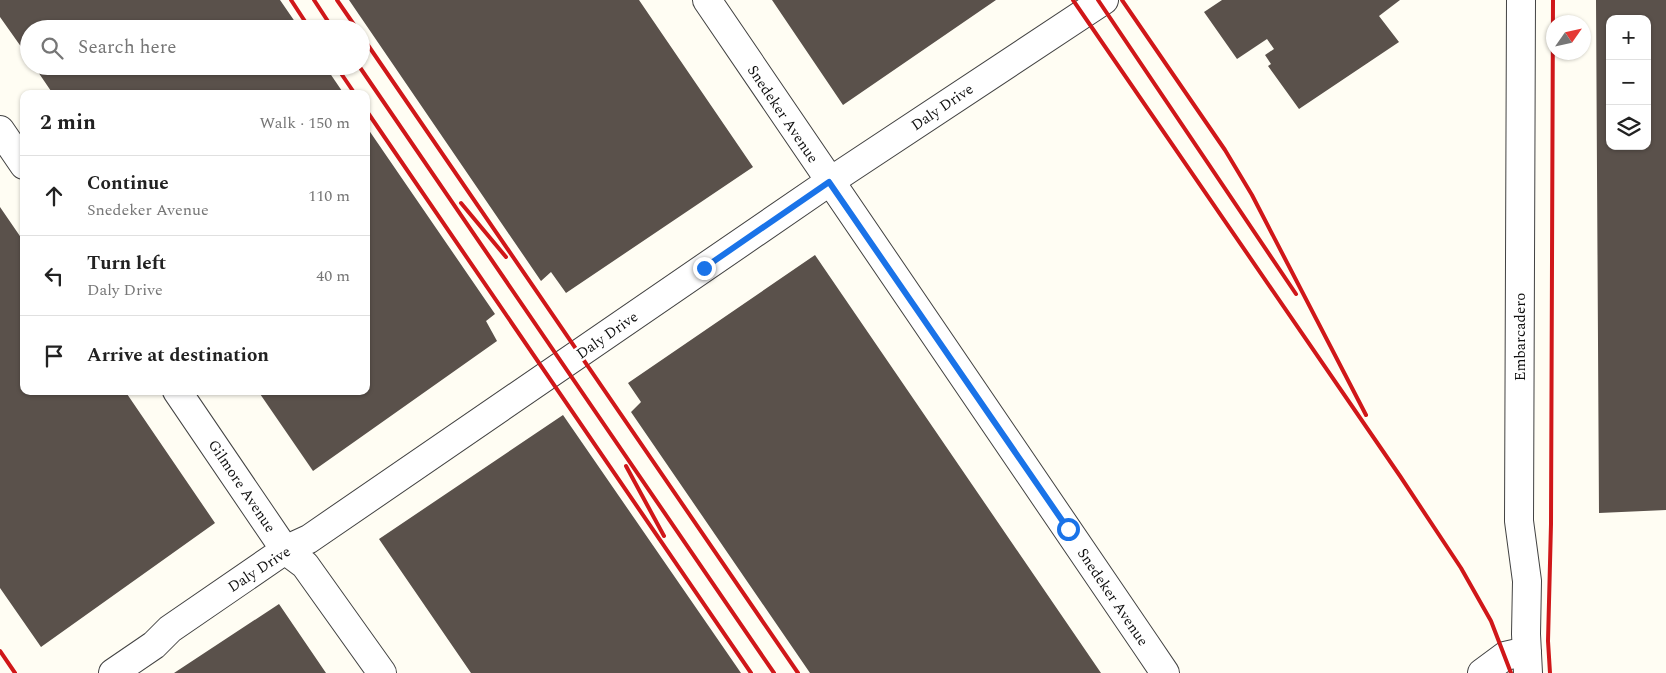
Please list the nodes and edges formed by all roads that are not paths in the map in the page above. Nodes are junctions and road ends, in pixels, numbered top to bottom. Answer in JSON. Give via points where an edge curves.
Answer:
{"nodes":[{"id":1,"x":707,"y":0,"type":"edge"},
{"id":2,"x":1104,"y":0,"type":"edge"},
{"id":3,"x":1521,"y":0,"type":"edge"},
{"id":4,"x":0,"y":130,"type":"edge"},
{"id":5,"x":20,"y":159,"type":"edge"},
{"id":6,"x":829,"y":182,"type":"junction"},
{"id":7,"x":180,"y":395,"type":"edge"},
{"id":8,"x":285,"y":550,"type":"junction"},
{"id":9,"x":1527,"y":662,"type":"edge"},
{"id":10,"x":114,"y":673,"type":"edge"},
{"id":11,"x":382,"y":673,"type":"edge"},
{"id":12,"x":1165,"y":673,"type":"edge"},
{"id":13,"x":1482,"y":673,"type":"edge"}],
"edges":[{"from":1,"to":6,"type":"street","name":"Snedeker Avenue"},
{"from":2,"to":6,"type":"street","name":"Daly Drive"},
{"from":3,"to":9,"type":"street","name":"Embarcadero","via":[[1519,520],[1526,581]]},
{"from":4,"to":5,"type":"street"},
{"from":6,"to":8,"type":"street","name":"Daly Drive","via":[[309,540]]},
{"from":6,"to":12,"type":"street","name":"Snedeker Avenue"},
{"from":7,"to":8,"type":"street","name":"Gilmore Avenue"},
{"from":8,"to":10,"type":"street","name":"Daly Drive","via":[[170,629]]},
{"from":8,"to":11,"type":"street","name":"Gilmore Avenue","via":[[305,565]]},
{"from":9,"to":13,"type":"street","via":[[1505,656]]}]}
